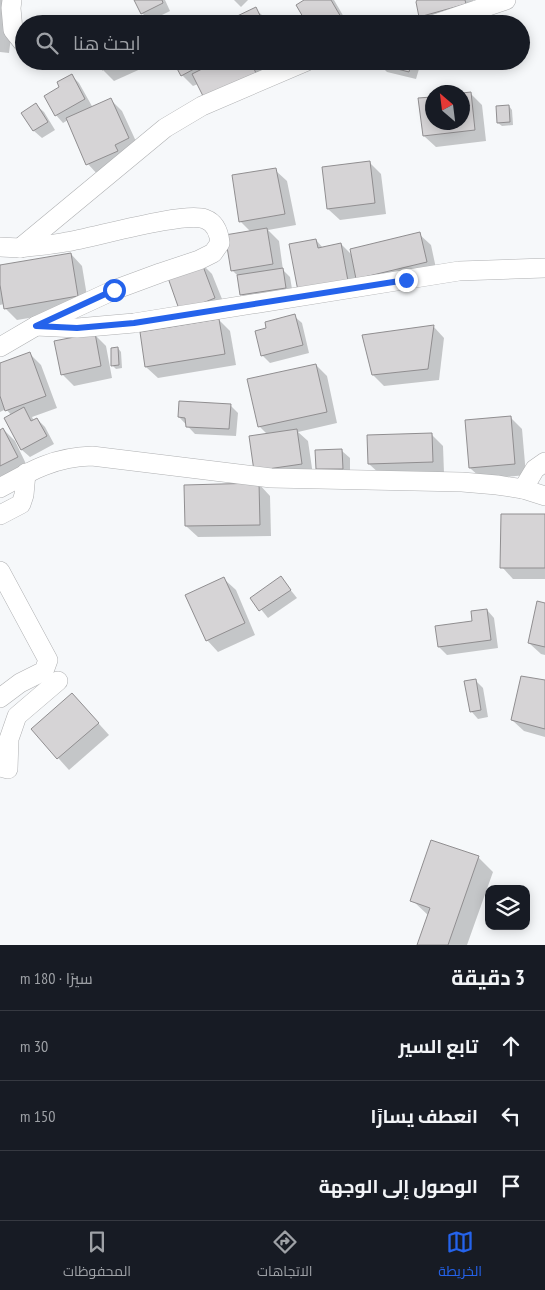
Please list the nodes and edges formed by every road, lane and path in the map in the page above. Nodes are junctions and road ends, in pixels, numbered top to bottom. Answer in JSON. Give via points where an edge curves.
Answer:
{"nodes":[{"id":1,"x":12,"y":0,"type":"edge"},
{"id":2,"x":506,"y":0,"type":"edge"},
{"id":3,"x":462,"y":15,"type":"edge"},
{"id":4,"x":15,"y":33,"type":"edge"},
{"id":5,"x":286,"y":70,"type":"edge"},
{"id":6,"x":0,"y":247,"type":"edge"},
{"id":7,"x":20,"y":248,"type":"junction"},
{"id":8,"x":545,"y":268,"type":"edge"},
{"id":9,"x":36,"y":326,"type":"junction"},
{"id":10,"x":0,"y":348,"type":"edge"},
{"id":11,"x":545,"y":462,"type":"edge"},
{"id":12,"x":26,"y":473,"type":"junction"},
{"id":13,"x":0,"y":488,"type":"edge"},
{"id":14,"x":523,"y":489,"type":"junction"},
{"id":15,"x":545,"y":496,"type":"edge"},
{"id":16,"x":0,"y":515,"type":"edge"},
{"id":17,"x":0,"y":571,"type":"edge"},
{"id":18,"x":58,"y":681,"type":"dead end"},
{"id":19,"x":0,"y":698,"type":"edge"},
{"id":20,"x":0,"y":767,"type":"edge"}],
"edges":[{"from":1,"to":4,"type":"street"},
{"from":2,"to":3,"type":"street"},
{"from":5,"to":7,"type":"street","via":[[202,106],[165,128]]},
{"from":6,"to":7,"type":"street"},
{"from":7,"to":9,"type":"street","via":[[182,218],[204,218],[214,225],[219,234],[220,243],[213,253],[114,290]]},
{"from":8,"to":9,"type":"street","via":[[459,271],[134,323],[77,328]]},
{"from":9,"to":10,"type":"street"},
{"from":11,"to":14,"type":"street","via":[[535,469]]},
{"from":12,"to":13,"type":"street"},
{"from":12,"to":14,"type":"street","via":[[66,458],[92,456],[271,478],[462,482]]},
{"from":12,"to":16,"type":"street","via":[[21,504]]},
{"from":14,"to":15,"type":"street"},
{"from":17,"to":19,"type":"street","via":[[48,660],[44,671]]},
{"from":18,"to":20,"type":"street","via":[[17,716],[9,740],[8,768]]}]}
